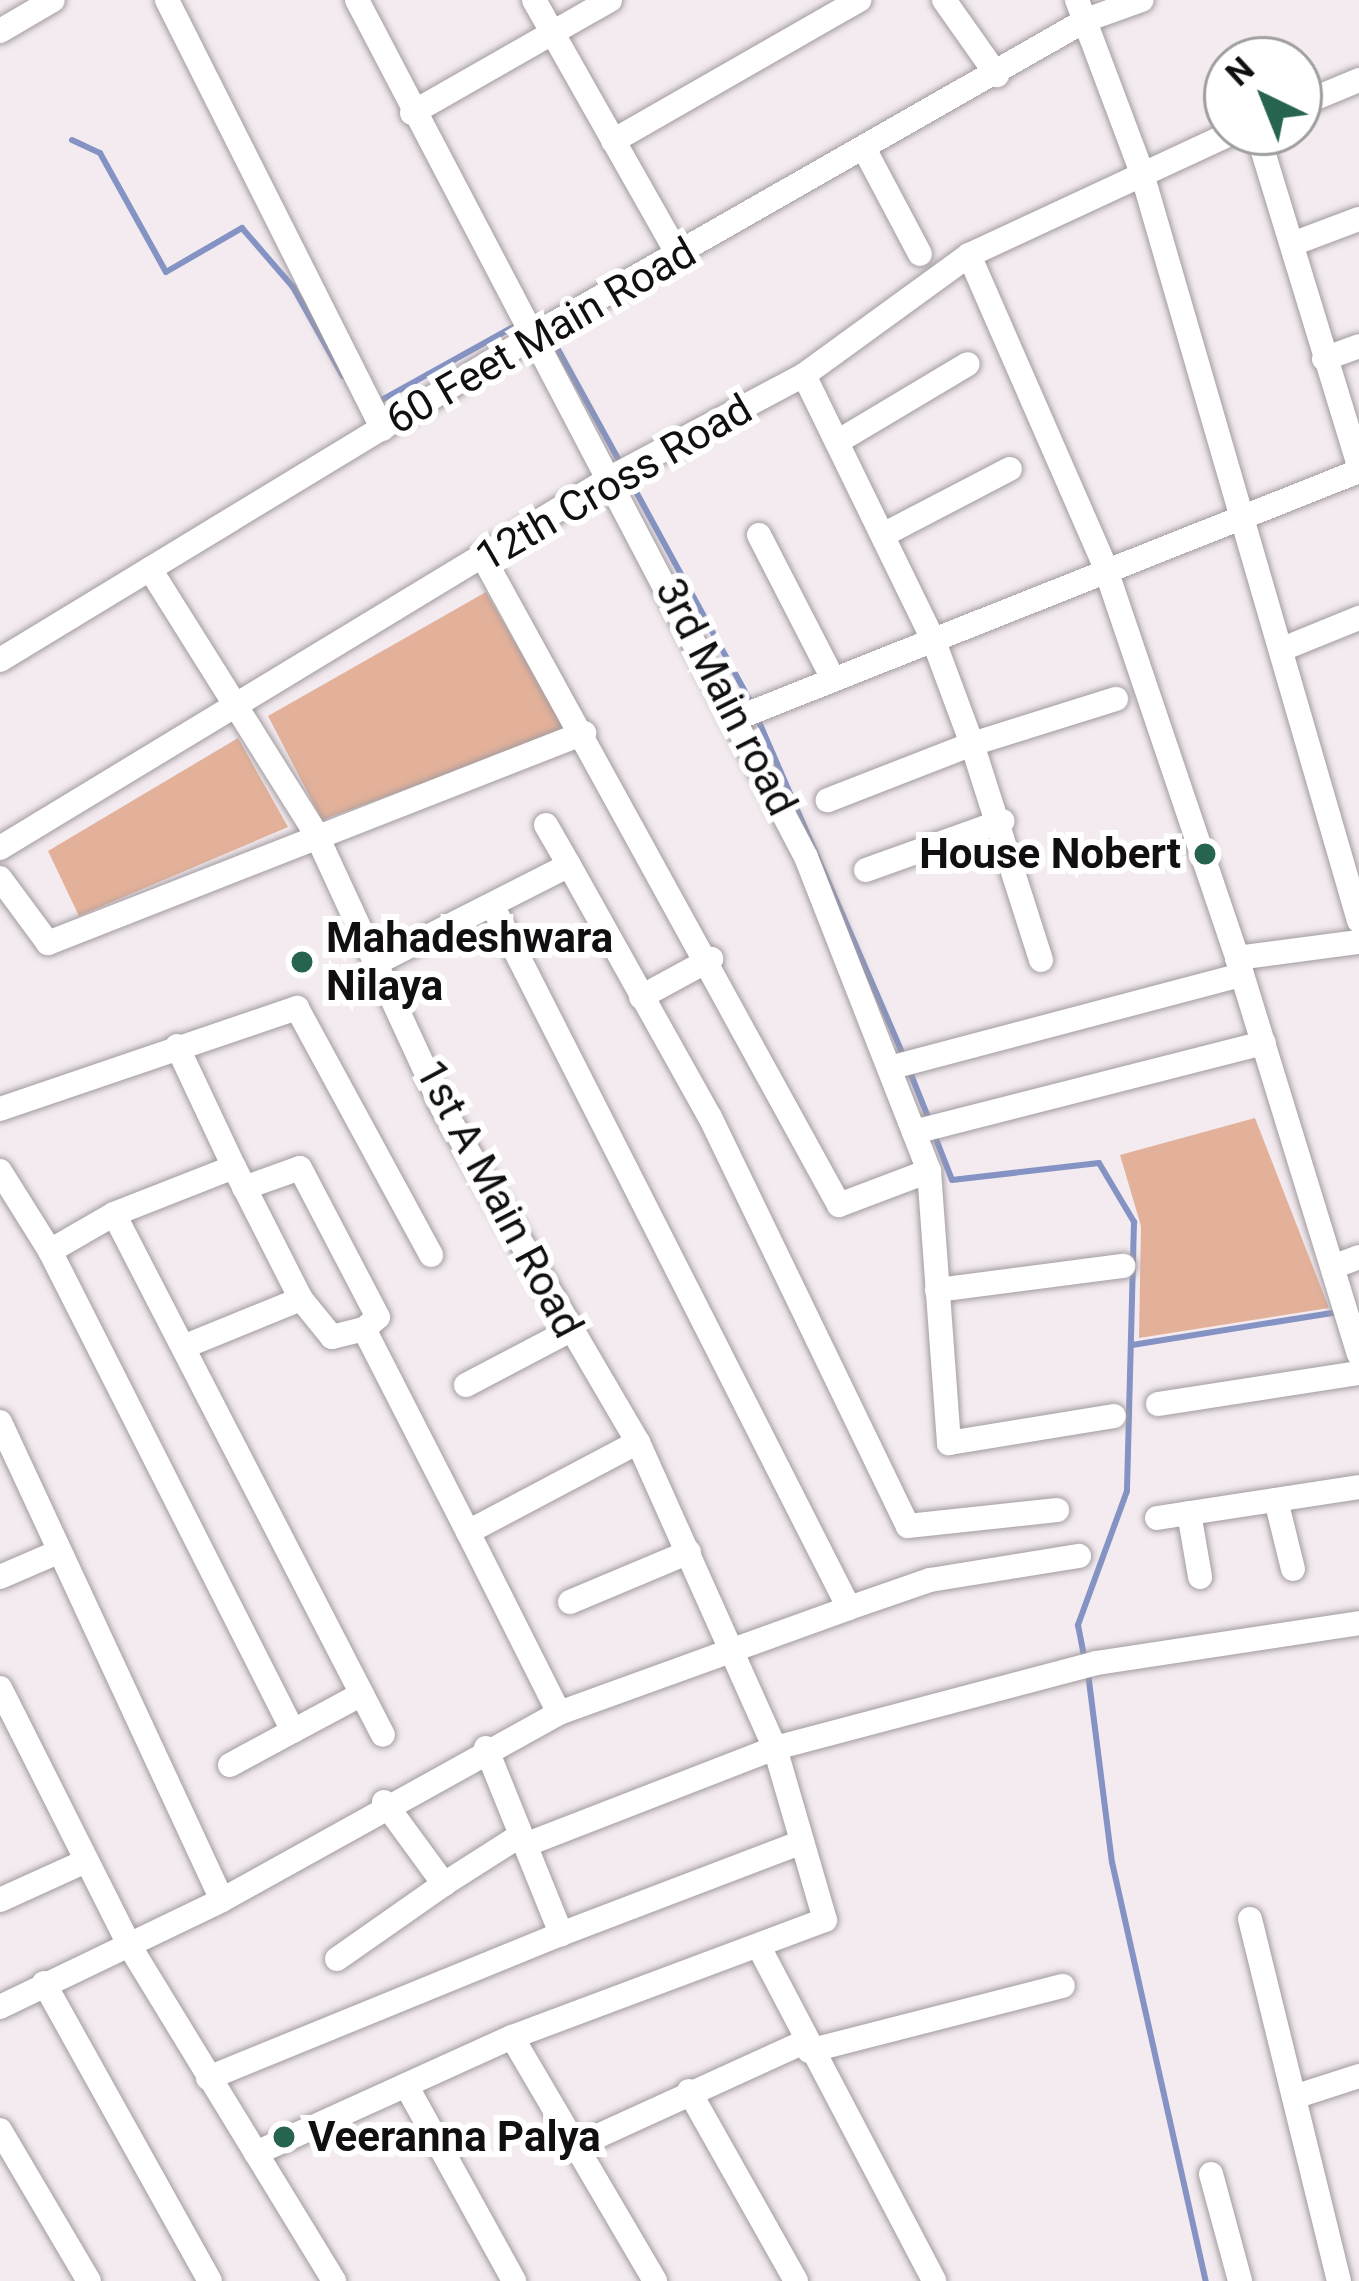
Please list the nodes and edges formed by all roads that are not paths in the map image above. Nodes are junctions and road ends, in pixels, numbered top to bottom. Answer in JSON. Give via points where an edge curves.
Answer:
{"nodes":[{"id":1,"x":53,"y":0,"type":"edge"},
{"id":2,"x":167,"y":0,"type":"edge"},
{"id":3,"x":357,"y":0,"type":"edge"},
{"id":4,"x":534,"y":0,"type":"edge"},
{"id":5,"x":610,"y":0,"type":"edge"},
{"id":6,"x":859,"y":0,"type":"edge"},
{"id":7,"x":944,"y":0,"type":"edge"},
{"id":8,"x":1142,"y":0,"type":"edge"},
{"id":9,"x":1082,"y":10,"type":"edge"},
{"id":10,"x":0,"y":31,"type":"edge"},
{"id":11,"x":548,"y":32,"type":"junction"},
{"id":12,"x":997,"y":75,"type":"junction"},
{"id":13,"x":1359,"y":80,"type":"edge"},
{"id":14,"x":1323,"y":95,"type":"edge"},
{"id":15,"x":412,"y":113,"type":"junction"},
{"id":16,"x":613,"y":141,"type":"junction"},
{"id":17,"x":1203,"y":145,"type":"edge"},
{"id":18,"x":867,"y":154,"type":"junction"},
{"id":19,"x":1265,"y":156,"type":"edge"},
{"id":20,"x":1141,"y":170,"type":"junction"},
{"id":21,"x":1359,"y":219,"type":"edge"},
{"id":22,"x":1295,"y":243,"type":"junction"},
{"id":23,"x":677,"y":254,"type":"junction"},
{"id":24,"x":920,"y":254,"type":"dead end"},
{"id":25,"x":969,"y":255,"type":"junction"},
{"id":26,"x":535,"y":330,"type":"junction"},
{"id":27,"x":1359,"y":346,"type":"edge"},
{"id":28,"x":1324,"y":359,"type":"junction"},
{"id":29,"x":968,"y":364,"type":"dead end"},
{"id":30,"x":804,"y":375,"type":"junction"},
{"id":31,"x":375,"y":413,"type":"junction"},
{"id":32,"x":837,"y":442,"type":"junction"},
{"id":33,"x":1359,"y":468,"type":"edge"},
{"id":34,"x":1010,"y":469,"type":"dead end"},
{"id":35,"x":611,"y":477,"type":"junction"},
{"id":36,"x":1245,"y":512,"type":"junction"},
{"id":37,"x":759,"y":535,"type":"dead end"},
{"id":38,"x":883,"y":535,"type":"junction"},
{"id":39,"x":484,"y":559,"type":"junction"},
{"id":40,"x":1104,"y":564,"type":"junction"},
{"id":41,"x":150,"y":569,"type":"junction"},
{"id":42,"x":1359,"y":619,"type":"edge"},
{"id":43,"x":933,"y":638,"type":"junction"},
{"id":44,"x":1286,"y":648,"type":"junction"},
{"id":45,"x":0,"y":660,"type":"edge"},
{"id":46,"x":833,"y":679,"type":"junction"},
{"id":47,"x":1116,"y":699,"type":"dead end"},
{"id":48,"x":243,"y":709,"type":"junction"},
{"id":49,"x":749,"y":713,"type":"junction"},
{"id":50,"x":584,"y":734,"type":"junction"},
{"id":51,"x":972,"y":744,"type":"junction"},
{"id":52,"x":827,"y":800,"type":"dead end"},
{"id":53,"x":1003,"y":821,"type":"junction"},
{"id":54,"x":547,"y":825,"type":"dead end"},
{"id":55,"x":316,"y":833,"type":"junction"},
{"id":56,"x":0,"y":848,"type":"edge"},
{"id":57,"x":569,"y":865,"type":"junction"},
{"id":58,"x":866,"y":870,"type":"dead end"},
{"id":59,"x":0,"y":878,"type":"edge"},
{"id":60,"x":491,"y":905,"type":"junction"},
{"id":61,"x":1359,"y":921,"type":"edge"},
{"id":62,"x":1359,"y":942,"type":"edge"},
{"id":63,"x":711,"y":959,"type":"junction"},
{"id":64,"x":1041,"y":960,"type":"dead end"},
{"id":65,"x":378,"y":962,"type":"junction"},
{"id":66,"x":1240,"y":966,"type":"junction"},
{"id":67,"x":641,"y":997,"type":"junction"},
{"id":68,"x":1264,"y":1043,"type":"junction"},
{"id":69,"x":177,"y":1046,"type":"junction"},
{"id":70,"x":889,"y":1068,"type":"junction"},
{"id":71,"x":0,"y":1109,"type":"edge"},
{"id":72,"x":914,"y":1132,"type":"junction"},
{"id":73,"x":0,"y":1171,"type":"edge"},
{"id":74,"x":929,"y":1171,"type":"junction"},
{"id":75,"x":239,"y":1178,"type":"junction"},
{"id":76,"x":114,"y":1214,"type":"junction"},
{"id":77,"x":50,"y":1251,"type":"junction"},
{"id":78,"x":431,"y":1255,"type":"dead end"},
{"id":79,"x":1359,"y":1257,"type":"edge"},
{"id":80,"x":1123,"y":1266,"type":"dead end"},
{"id":81,"x":1333,"y":1267,"type":"junction"},
{"id":82,"x":937,"y":1290,"type":"junction"},
{"id":83,"x":301,"y":1299,"type":"junction"},
{"id":84,"x":364,"y":1329,"type":"junction"},
{"id":85,"x":569,"y":1331,"type":"junction"},
{"id":86,"x":185,"y":1346,"type":"junction"},
{"id":87,"x":1359,"y":1354,"type":"edge"},
{"id":88,"x":1359,"y":1372,"type":"edge"},
{"id":89,"x":466,"y":1385,"type":"dead end"},
{"id":90,"x":1158,"y":1404,"type":"dead end"},
{"id":91,"x":1114,"y":1416,"type":"dead end"},
{"id":92,"x":0,"y":1422,"type":"edge"},
{"id":93,"x":638,"y":1442,"type":"junction"},
{"id":94,"x":1359,"y":1487,"type":"edge"},
{"id":95,"x":1276,"y":1500,"type":"junction"},
{"id":96,"x":1057,"y":1510,"type":"dead end"},
{"id":97,"x":1189,"y":1513,"type":"junction"},
{"id":98,"x":1157,"y":1518,"type":"dead end"},
{"id":99,"x":468,"y":1532,"type":"junction"},
{"id":100,"x":60,"y":1551,"type":"junction"},
{"id":101,"x":688,"y":1552,"type":"junction"},
{"id":102,"x":1079,"y":1556,"type":"dead end"},
{"id":103,"x":1293,"y":1569,"type":"dead end"},
{"id":104,"x":0,"y":1577,"type":"edge"},
{"id":105,"x":1200,"y":1577,"type":"dead end"},
{"id":106,"x":570,"y":1602,"type":"dead end"},
{"id":107,"x":849,"y":1608,"type":"junction"},
{"id":108,"x":1359,"y":1622,"type":"edge"},
{"id":109,"x":737,"y":1644,"type":"junction"},
{"id":110,"x":0,"y":1688,"type":"edge"},
{"id":111,"x":362,"y":1694,"type":"junction"},
{"id":112,"x":559,"y":1713,"type":"junction"},
{"id":113,"x":293,"y":1731,"type":"junction"},
{"id":114,"x":383,"y":1735,"type":"dead end"},
{"id":115,"x":486,"y":1748,"type":"junction"},
{"id":116,"x":775,"y":1748,"type":"junction"},
{"id":117,"x":230,"y":1765,"type":"dead end"},
{"id":118,"x":384,"y":1802,"type":"junction"},
{"id":119,"x":523,"y":1840,"type":"junction"},
{"id":120,"x":802,"y":1842,"type":"junction"},
{"id":121,"x":86,"y":1861,"type":"junction"},
{"id":122,"x":444,"y":1883,"type":"junction"},
{"id":123,"x":1,"y":1898,"type":"edge"},
{"id":124,"x":222,"y":1900,"type":"junction"},
{"id":125,"x":1250,"y":1919,"type":"dead end"},
{"id":126,"x":561,"y":1934,"type":"junction"},
{"id":127,"x":129,"y":1945,"type":"junction"},
{"id":128,"x":759,"y":1947,"type":"junction"},
{"id":129,"x":337,"y":1959,"type":"dead end"},
{"id":130,"x":44,"y":1984,"type":"junction"},
{"id":131,"x":1063,"y":1986,"type":"dead end"},
{"id":132,"x":0,"y":2007,"type":"edge"},
{"id":133,"x":512,"y":2037,"type":"junction"},
{"id":134,"x":807,"y":2046,"type":"junction"},
{"id":135,"x":1359,"y":2077,"type":"edge"},
{"id":136,"x":208,"y":2078,"type":"junction"},
{"id":137,"x":406,"y":2085,"type":"junction"},
{"id":138,"x":689,"y":2091,"type":"junction"},
{"id":139,"x":1294,"y":2097,"type":"junction"},
{"id":140,"x":0,"y":2130,"type":"edge"},
{"id":141,"x":576,"y":2146,"type":"junction"},
{"id":142,"x":256,"y":2153,"type":"junction"},
{"id":143,"x":1210,"y":2174,"type":"dead end"},
{"id":144,"x":89,"y":2281,"type":"edge"},
{"id":145,"x":210,"y":2281,"type":"edge"},
{"id":146,"x":334,"y":2281,"type":"edge"},
{"id":147,"x":514,"y":2281,"type":"edge"},
{"id":148,"x":655,"y":2281,"type":"edge"},
{"id":149,"x":796,"y":2281,"type":"edge"},
{"id":150,"x":934,"y":2281,"type":"edge"},
{"id":151,"x":1240,"y":2281,"type":"edge"},
{"id":152,"x":1339,"y":2281,"type":"edge"}],
"edges":[{"from":1,"to":10,"type":"street"},
{"from":2,"to":31,"type":"street"},
{"from":3,"to":15,"type":"street","name":"3rd Main road"},
{"from":4,"to":11,"type":"street"},
{"from":5,"to":11,"type":"street"},
{"from":6,"to":16,"type":"street"},
{"from":7,"to":12,"type":"street"},
{"from":8,"to":9,"type":"street","name":"60 Feet Main Road"},
{"from":9,"to":12,"type":"street","name":"60 Feet Main Road"},
{"from":9,"to":20,"type":"street"},
{"from":11,"to":15,"type":"street"},
{"from":11,"to":16,"type":"street"},
{"from":12,"to":18,"type":"street","name":"60 Feet Main Road"},
{"from":13,"to":14,"type":"street"},
{"from":15,"to":26,"type":"street","name":"3rd Main road"},
{"from":16,"to":23,"type":"street"},
{"from":17,"to":20,"type":"street","name":"12th Cross Road"},
{"from":18,"to":23,"type":"street","name":"60 Feet Main Road"},
{"from":18,"to":24,"type":"street"},
{"from":19,"to":22,"type":"street"},
{"from":20,"to":25,"type":"street","name":"12th Cross Road"},
{"from":20,"to":36,"type":"street"},
{"from":21,"to":22,"type":"street"},
{"from":22,"to":28,"type":"street"},
{"from":23,"to":26,"type":"street","name":"60 Feet Main Road"},
{"from":25,"to":30,"type":"street","name":"12th Cross Road"},
{"from":25,"to":40,"type":"street"},
{"from":26,"to":31,"type":"street","name":"60 Feet Main Road"},
{"from":26,"to":35,"type":"street","name":"3rd Main road"},
{"from":27,"to":28,"type":"street"},
{"from":28,"to":33,"type":"street"},
{"from":29,"to":32,"type":"street"},
{"from":30,"to":32,"type":"street"},
{"from":30,"to":35,"type":"street","name":"12th Cross Road"},
{"from":31,"to":41,"type":"street","name":"60 Feet Main Road"},
{"from":32,"to":38,"type":"street"},
{"from":33,"to":36,"type":"street"},
{"from":34,"to":38,"type":"street"},
{"from":35,"to":39,"type":"street","name":"12th Cross Road"},
{"from":35,"to":49,"type":"street","name":"3rd Main road"},
{"from":36,"to":40,"type":"street"},
{"from":36,"to":44,"type":"street"},
{"from":37,"to":46,"type":"street"},
{"from":38,"to":43,"type":"street"},
{"from":39,"to":48,"type":"street","name":"12th Cross Road"},
{"from":39,"to":50,"type":"street"},
{"from":40,"to":43,"type":"street"},
{"from":40,"to":66,"type":"street"},
{"from":41,"to":45,"type":"street","name":"60 Feet Main Road"},
{"from":41,"to":48,"type":"street","name":"1st A Main Road"},
{"from":42,"to":44,"type":"street"},
{"from":43,"to":46,"type":"street"},
{"from":43,"to":51,"type":"street"},
{"from":44,"to":61,"type":"street"},
{"from":46,"to":49,"type":"street"},
{"from":47,"to":51,"type":"street"},
{"from":48,"to":55,"type":"street","name":"1st A Main Road"},
{"from":48,"to":56,"type":"street","name":"12th Cross Road"},
{"from":49,"to":70,"type":"street","name":"3rd Main road"},
{"from":50,"to":55,"type":"street"},
{"from":50,"to":63,"type":"street"},
{"from":51,"to":52,"type":"street"},
{"from":51,"to":53,"type":"street"},
{"from":53,"to":58,"type":"street"},
{"from":53,"to":64,"type":"street"},
{"from":54,"to":57,"type":"street"},
{"from":55,"to":59,"type":"street","via":[[48,943]]},
{"from":55,"to":65,"type":"street","name":"1st A Main Road"},
{"from":57,"to":60,"type":"street"},
{"from":57,"to":67,"type":"street"},
{"from":60,"to":65,"type":"street"},
{"from":60,"to":107,"type":"street"},
{"from":62,"to":66,"type":"street"},
{"from":63,"to":67,"type":"street"},
{"from":63,"to":74,"type":"street","via":[[839,1205]]},
{"from":65,"to":85,"type":"street","name":"1st A Main Road","via":[[442,1107]]},
{"from":66,"to":68,"type":"street"},
{"from":66,"to":70,"type":"street"},
{"from":67,"to":96,"type":"street","via":[[908,1526]]},
{"from":68,"to":72,"type":"street"},
{"from":68,"to":81,"type":"street"},
{"from":69,"to":71,"type":"street"},
{"from":69,"to":75,"type":"street"},
{"from":69,"to":78,"type":"street","via":[[297,1008]]},
{"from":70,"to":72,"type":"street","name":"3rd Main road"},
{"from":72,"to":74,"type":"street","name":"3rd Main road"},
{"from":73,"to":77,"type":"street"},
{"from":74,"to":82,"type":"street","name":"3rd Main road"},
{"from":75,"to":76,"type":"street"},
{"from":75,"to":83,"type":"street"},
{"from":75,"to":84,"type":"street","via":[[300,1168],[378,1317]]},
{"from":76,"to":77,"type":"street"},
{"from":76,"to":86,"type":"street"},
{"from":77,"to":113,"type":"street"},
{"from":79,"to":81,"type":"street"},
{"from":80,"to":82,"type":"street"},
{"from":81,"to":87,"type":"street"},
{"from":82,"to":91,"type":"street","name":"3rd Main road","via":[[949,1444]]},
{"from":83,"to":84,"type":"street","via":[[332,1337]]},
{"from":83,"to":86,"type":"street"},
{"from":84,"to":99,"type":"street"},
{"from":85,"to":89,"type":"street"},
{"from":85,"to":93,"type":"street","name":"1st A Main Road"},
{"from":86,"to":111,"type":"street"},
{"from":88,"to":90,"type":"street"},
{"from":92,"to":100,"type":"street"},
{"from":93,"to":99,"type":"street"},
{"from":93,"to":101,"type":"street","name":"1st A Main Road"},
{"from":94,"to":95,"type":"street"},
{"from":95,"to":97,"type":"street"},
{"from":95,"to":103,"type":"street"},
{"from":97,"to":98,"type":"street"},
{"from":97,"to":105,"type":"street"},
{"from":99,"to":112,"type":"street"},
{"from":100,"to":104,"type":"street"},
{"from":100,"to":124,"type":"street"},
{"from":101,"to":106,"type":"street"},
{"from":101,"to":109,"type":"street","name":"1st A Main Road"},
{"from":102,"to":107,"type":"street","via":[[929,1580]]},
{"from":107,"to":109,"type":"street"},
{"from":108,"to":116,"type":"street","via":[[1087,1666]]},
{"from":109,"to":112,"type":"street"},
{"from":109,"to":116,"type":"street","name":"1st A Main Road"},
{"from":110,"to":121,"type":"street"},
{"from":111,"to":113,"type":"street"},
{"from":111,"to":114,"type":"street"},
{"from":112,"to":115,"type":"street"},
{"from":113,"to":117,"type":"street"},
{"from":115,"to":118,"type":"street"},
{"from":115,"to":119,"type":"street"},
{"from":116,"to":119,"type":"street"},
{"from":116,"to":120,"type":"street","name":"1st A Main Road"},
{"from":118,"to":122,"type":"street"},
{"from":118,"to":124,"type":"street"},
{"from":119,"to":122,"type":"street"},
{"from":119,"to":126,"type":"street"},
{"from":120,"to":126,"type":"street"},
{"from":120,"to":128,"type":"street","name":"1st A Main Road","via":[[825,1920]]},
{"from":121,"to":123,"type":"street"},
{"from":121,"to":127,"type":"street"},
{"from":122,"to":129,"type":"street"},
{"from":124,"to":127,"type":"street"},
{"from":125,"to":139,"type":"street"},
{"from":126,"to":136,"type":"street"},
{"from":127,"to":130,"type":"street"},
{"from":127,"to":136,"type":"street"},
{"from":128,"to":133,"type":"street"},
{"from":128,"to":134,"type":"street"},
{"from":130,"to":132,"type":"street"},
{"from":130,"to":145,"type":"street"},
{"from":131,"to":134,"type":"street"},
{"from":133,"to":137,"type":"street"},
{"from":133,"to":141,"type":"street"},
{"from":134,"to":138,"type":"street"},
{"from":134,"to":150,"type":"street"},
{"from":135,"to":139,"type":"street"},
{"from":136,"to":142,"type":"street"},
{"from":137,"to":142,"type":"street"},
{"from":137,"to":147,"type":"street"},
{"from":138,"to":141,"type":"street"},
{"from":138,"to":149,"type":"street"},
{"from":139,"to":152,"type":"street"},
{"from":140,"to":144,"type":"street"},
{"from":141,"to":148,"type":"street"},
{"from":142,"to":146,"type":"street"},
{"from":143,"to":151,"type":"street"}]}
